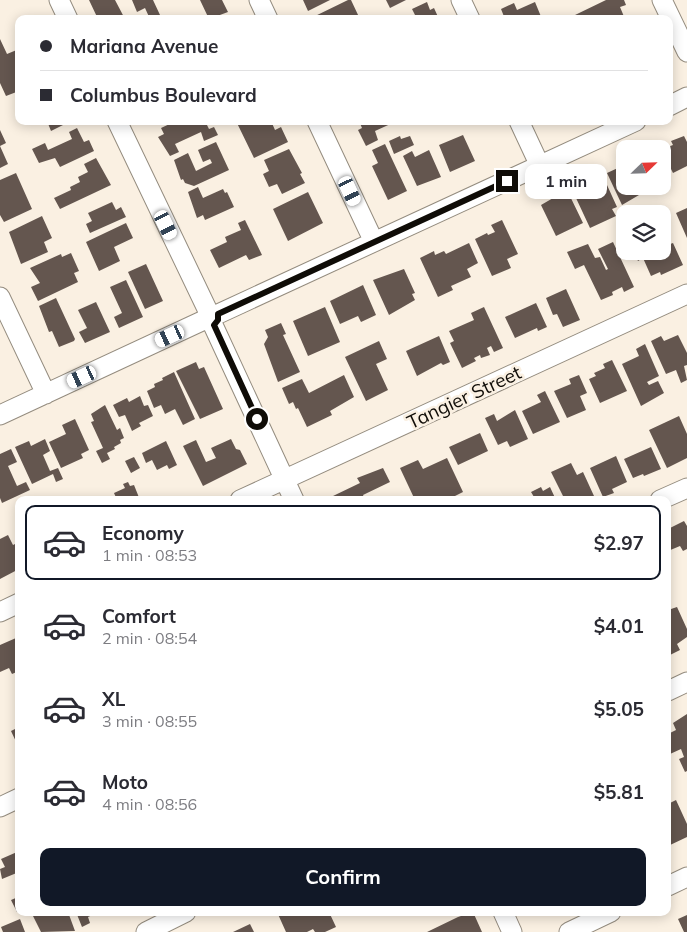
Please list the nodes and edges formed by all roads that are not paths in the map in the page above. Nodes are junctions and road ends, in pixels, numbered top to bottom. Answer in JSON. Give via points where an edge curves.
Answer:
{"nodes":[{"id":1,"x":59,"y":0,"type":"edge"},
{"id":2,"x":259,"y":0,"type":"edge"},
{"id":3,"x":461,"y":0,"type":"edge"},
{"id":4,"x":662,"y":0,"type":"edge"},
{"id":5,"x":66,"y":15,"type":"edge"},
{"id":6,"x":266,"y":15,"type":"edge"},
{"id":7,"x":468,"y":15,"type":"edge"},
{"id":8,"x":669,"y":15,"type":"edge"},
{"id":9,"x":673,"y":23,"type":"edge"},
{"id":10,"x":687,"y":52,"type":"edge"},
{"id":11,"x":687,"y":97,"type":"edge"},
{"id":12,"x":673,"y":104,"type":"edge"},
{"id":13,"x":119,"y":125,"type":"edge"},
{"id":14,"x":319,"y":125,"type":"edge"},
{"id":15,"x":521,"y":125,"type":"edge"},
{"id":16,"x":627,"y":125,"type":"edge"},
{"id":17,"x":540,"y":166,"type":"junction"},
{"id":18,"x":374,"y":242,"type":"junction"},
{"id":19,"x":687,"y":294,"type":"edge"},
{"id":20,"x":0,"y":297,"type":"edge"},
{"id":21,"x":210,"y":317,"type":"junction"},
{"id":22,"x":46,"y":394,"type":"junction"},
{"id":23,"x":0,"y":415,"type":"edge"},
{"id":24,"x":285,"y":480,"type":"junction"},
{"id":25,"x":687,"y":488,"type":"edge"},
{"id":26,"x":249,"y":496,"type":"edge"},
{"id":27,"x":292,"y":496,"type":"edge"},
{"id":28,"x":669,"y":496,"type":"edge"},
{"id":29,"x":15,"y":605,"type":"edge"},
{"id":30,"x":0,"y":612,"type":"edge"},
{"id":31,"x":687,"y":682,"type":"edge"},
{"id":32,"x":671,"y":689,"type":"edge"},
{"id":33,"x":15,"y":800,"type":"edge"},
{"id":34,"x":0,"y":807,"type":"edge"},
{"id":35,"x":687,"y":877,"type":"edge"},
{"id":36,"x":671,"y":885,"type":"edge"},
{"id":37,"x":178,"y":916,"type":"edge"},
{"id":38,"x":505,"y":916,"type":"edge"},
{"id":39,"x":603,"y":916,"type":"edge"},
{"id":40,"x":146,"y":932,"type":"edge"},
{"id":41,"x":512,"y":932,"type":"edge"},
{"id":42,"x":569,"y":932,"type":"edge"}],
"edges":[{"from":1,"to":5,"type":"street"},
{"from":2,"to":6,"type":"street"},
{"from":3,"to":7,"type":"street"},
{"from":4,"to":8,"type":"street"},
{"from":9,"to":10,"type":"street"},
{"from":11,"to":12,"type":"street"},
{"from":13,"to":21,"type":"street"},
{"from":14,"to":18,"type":"street"},
{"from":15,"to":17,"type":"street"},
{"from":16,"to":17,"type":"street"},
{"from":17,"to":18,"type":"street"},
{"from":18,"to":21,"type":"street"},
{"from":19,"to":24,"type":"street","name":"Tangier Street"},
{"from":20,"to":22,"type":"street"},
{"from":21,"to":22,"type":"street"},
{"from":21,"to":24,"type":"street"},
{"from":22,"to":23,"type":"street"},
{"from":24,"to":26,"type":"street","name":"Tangier Street"},
{"from":24,"to":27,"type":"street"},
{"from":25,"to":28,"type":"street"},
{"from":29,"to":30,"type":"street"},
{"from":31,"to":32,"type":"street"},
{"from":33,"to":34,"type":"street"},
{"from":35,"to":36,"type":"street"},
{"from":37,"to":40,"type":"street"},
{"from":38,"to":41,"type":"street"},
{"from":39,"to":42,"type":"street"}]}
